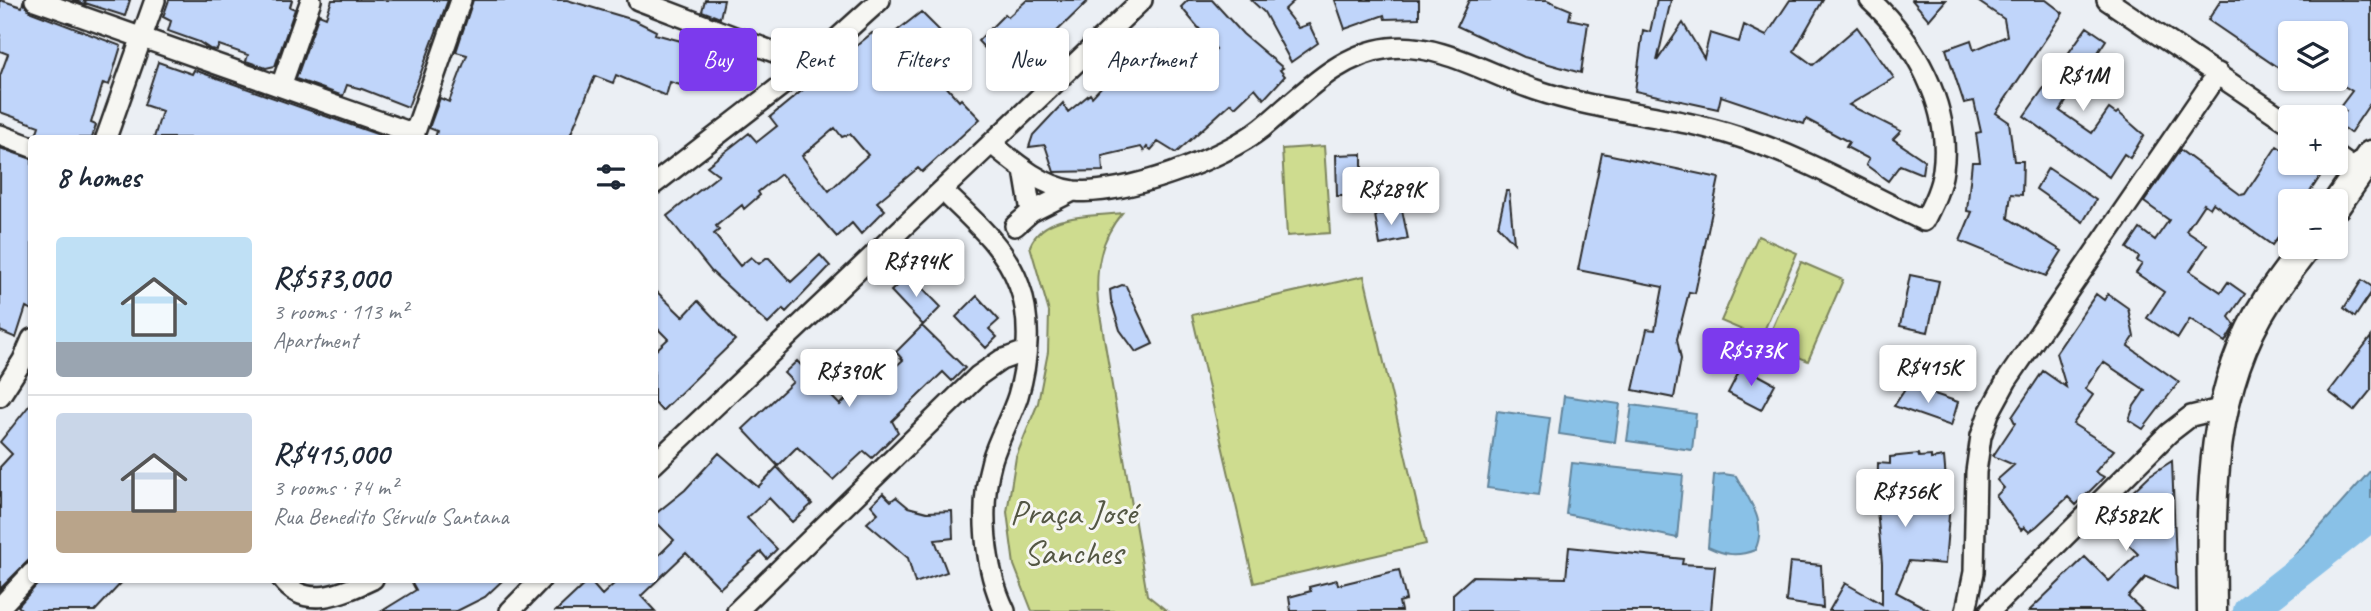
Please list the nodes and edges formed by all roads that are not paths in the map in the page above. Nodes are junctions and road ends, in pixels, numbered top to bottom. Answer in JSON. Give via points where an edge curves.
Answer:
{"nodes":[{"id":1,"x":35,"y":0,"type":"edge"},
{"id":2,"x":155,"y":0,"type":"edge"},
{"id":3,"x":311,"y":0,"type":"edge"},
{"id":4,"x":461,"y":0,"type":"edge"},
{"id":5,"x":638,"y":0,"type":"edge"},
{"id":6,"x":880,"y":0,"type":"edge"},
{"id":7,"x":1142,"y":0,"type":"edge"},
{"id":8,"x":1870,"y":0,"type":"edge"},
{"id":9,"x":2107,"y":0,"type":"edge"},
{"id":10,"x":849,"y":28,"type":"edge"},
{"id":11,"x":141,"y":38,"type":"junction"},
{"id":12,"x":771,"y":51,"type":"edge"},
{"id":13,"x":2218,"y":73,"type":"junction"},
{"id":14,"x":281,"y":86,"type":"junction"},
{"id":15,"x":774,"y":91,"type":"edge"},
{"id":16,"x":2278,"y":115,"type":"edge"},
{"id":17,"x":0,"y":135,"type":"edge"},
{"id":18,"x":107,"y":135,"type":"edge"},
{"id":19,"x":411,"y":135,"type":"edge"},
{"id":20,"x":414,"y":135,"type":"edge"},
{"id":21,"x":992,"y":144,"type":"junction"},
{"id":22,"x":28,"y":146,"type":"edge"},
{"id":23,"x":2348,"y":158,"type":"edge"},
{"id":24,"x":2367,"y":162,"type":"edge"},
{"id":25,"x":1024,"y":170,"type":"junction"},
{"id":26,"x":658,"y":181,"type":"edge"},
{"id":27,"x":2348,"y":189,"type":"edge"},
{"id":28,"x":943,"y":191,"type":"junction"},
{"id":29,"x":1073,"y":191,"type":"junction"},
{"id":30,"x":1031,"y":212,"type":"junction"},
{"id":31,"x":1015,"y":226,"type":"junction"},
{"id":32,"x":982,"y":229,"type":"junction"},
{"id":33,"x":2297,"y":259,"type":"edge"},
{"id":34,"x":1008,"y":264,"type":"junction"},
{"id":35,"x":28,"y":348,"type":"edge"},
{"id":36,"x":1026,"y":351,"type":"junction"},
{"id":37,"x":0,"y":397,"type":"edge"},
{"id":38,"x":2224,"y":408,"type":"junction"},
{"id":39,"x":658,"y":460,"type":"edge"},
{"id":40,"x":28,"y":577,"type":"edge"},
{"id":41,"x":285,"y":583,"type":"edge"},
{"id":42,"x":364,"y":583,"type":"edge"},
{"id":43,"x":537,"y":583,"type":"edge"},
{"id":44,"x":0,"y":607,"type":"edge"},
{"id":45,"x":510,"y":611,"type":"edge"},
{"id":46,"x":737,"y":611,"type":"edge"},
{"id":47,"x":1004,"y":611,"type":"edge"},
{"id":48,"x":1966,"y":611,"type":"edge"},
{"id":49,"x":1990,"y":611,"type":"edge"},
{"id":50,"x":2212,"y":611,"type":"edge"}],
"edges":[{"from":1,"to":11,"type":"street"},
{"from":2,"to":11,"type":"street"},
{"from":3,"to":14,"type":"street"},
{"from":4,"to":20,"type":"street"},
{"from":5,"to":12,"type":"street"},
{"from":6,"to":10,"type":"street"},
{"from":7,"to":21,"type":"street"},
{"from":8,"to":29,"type":"street","via":[[1914,50],[1934,97],[1943,169],[1924,221],[1737,136],[1561,97],[1415,48],[1388,48],[1328,72],[1260,130],[1201,162],[1118,186]]},
{"from":9,"to":13,"type":"street"},
{"from":11,"to":14,"type":"street"},
{"from":11,"to":18,"type":"street"},
{"from":13,"to":16,"type":"street"},
{"from":13,"to":48,"type":"street","via":[[1989,412],[1976,472],[1976,548]]},
{"from":14,"to":19,"type":"street"},
{"from":15,"to":26,"type":"street"},
{"from":17,"to":22,"type":"street"},
{"from":21,"to":25,"type":"street"},
{"from":21,"to":28,"type":"street"},
{"from":23,"to":24,"type":"street"},
{"from":24,"to":27,"type":"main road"},
{"from":25,"to":29,"type":"street"},
{"from":25,"to":30,"type":"street"},
{"from":28,"to":32,"type":"street"},
{"from":28,"to":39,"type":"street"},
{"from":29,"to":30,"type":"street"},
{"from":30,"to":31,"type":"street"},
{"from":31,"to":32,"type":"street"},
{"from":31,"to":34,"type":"street"},
{"from":32,"to":34,"type":"street"},
{"from":33,"to":38,"type":"main road","via":[[2250,332]]},
{"from":34,"to":36,"type":"street","via":[[1019,285]]},
{"from":35,"to":37,"type":"street"},
{"from":36,"to":46,"type":"street","via":[[1001,360],[978,376]]},
{"from":36,"to":47,"type":"street","via":[[1017,397],[991,463],[987,499],[989,561]]},
{"from":38,"to":49,"type":"street","via":[[2191,416],[2169,433]]},
{"from":38,"to":50,"type":"main road","via":[[2210,503]]},
{"from":40,"to":44,"type":"street"},
{"from":41,"to":42,"type":"street","via":[[304,597],[343,593]]},
{"from":43,"to":45,"type":"street"}]}
